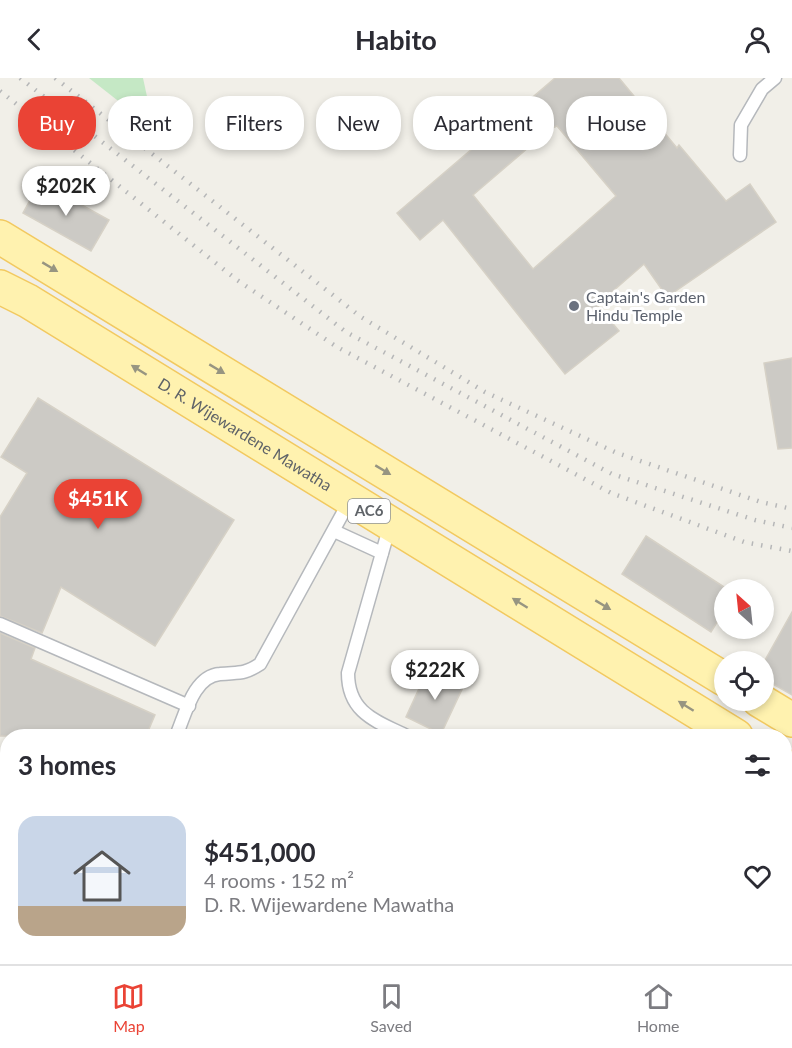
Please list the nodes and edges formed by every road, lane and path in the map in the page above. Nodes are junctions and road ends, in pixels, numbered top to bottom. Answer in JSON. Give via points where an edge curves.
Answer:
{"nodes":[{"id":1,"x":775,"y":78,"type":"edge"},
{"id":2,"x":740,"y":155,"type":"dead end"},
{"id":3,"x":0,"y":237,"type":"edge"},
{"id":4,"x":0,"y":286,"type":"edge"},
{"id":5,"x":350,"y":500,"type":"junction"},
{"id":6,"x":334,"y":531,"type":"junction"},
{"id":7,"x":387,"y":538,"type":"junction"},
{"id":8,"x":0,"y":624,"type":"edge"},
{"id":9,"x":714,"y":673,"type":"edge"},
{"id":10,"x":189,"y":706,"type":"junction"},
{"id":11,"x":774,"y":709,"type":"edge"},
{"id":12,"x":792,"y":720,"type":"edge"},
{"id":13,"x":179,"y":729,"type":"edge"},
{"id":14,"x":393,"y":729,"type":"edge"},
{"id":15,"x":724,"y":729,"type":"edge"}],
"edges":[{"from":1,"to":2,"type":"lane","via":[[762,88],[741,125]]},
{"from":3,"to":9,"type":"main road","number":"AC6","one_way":true},
{"from":5,"to":4,"type":"main road","name":"D. R. Wijewardene Mawatha","number":"AC6","one_way":true},
{"from":5,"to":6,"type":"lane"},
{"from":5,"to":7,"type":"main road","name":"D. R. Wijewardene Mawatha","number":"AC6"},
{"from":6,"to":7,"type":"lane"},
{"from":6,"to":10,"type":"lane","via":[[260,664],[239,675],[208,677],[199,684]]},
{"from":7,"to":14,"type":"lane","via":[[348,673],[348,687],[366,716]]},
{"from":15,"to":7,"type":"main road","name":"D. R. Wijewardene Mawatha","number":"AC6","one_way":true},
{"from":8,"to":10,"type":"lane"},
{"from":10,"to":13,"type":"lane"},
{"from":11,"to":12,"type":"main road"}]}
